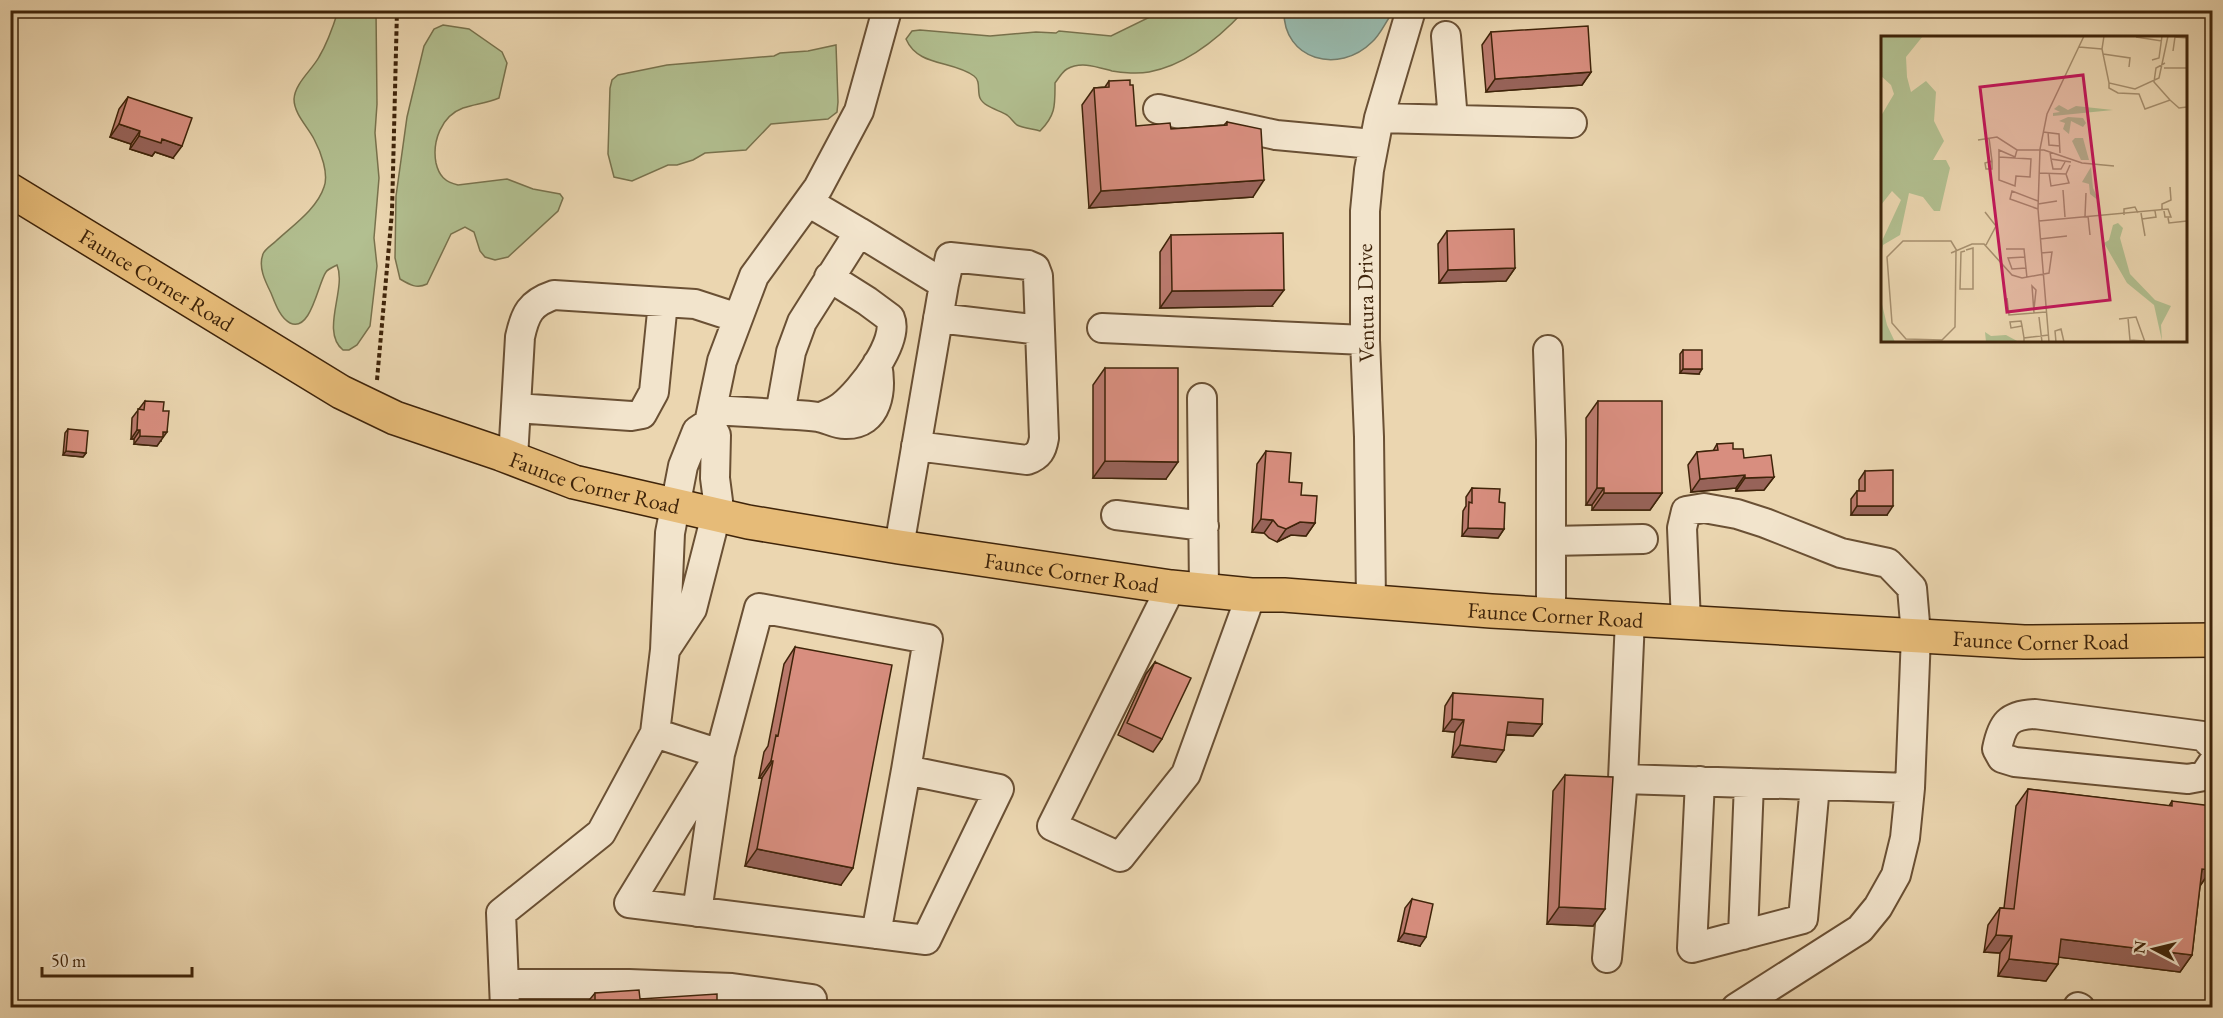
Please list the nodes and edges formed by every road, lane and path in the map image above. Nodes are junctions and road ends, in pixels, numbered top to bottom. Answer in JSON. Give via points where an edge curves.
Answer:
{"nodes":[{"id":1,"x":397,"y":10,"type":"edge"},
{"id":2,"x":886,"y":10,"type":"edge"},
{"id":3,"x":1411,"y":10,"type":"edge"},
{"id":4,"x":1446,"y":36,"type":"dead end"},
{"id":5,"x":1158,"y":109,"type":"dead end"},
{"id":6,"x":1453,"y":120,"type":"junction"},
{"id":7,"x":1572,"y":123,"type":"dead end"},
{"id":8,"x":1376,"y":131,"type":"junction"},
{"id":9,"x":10,"y":190,"type":"edge"},
{"id":10,"x":808,"y":202,"type":"junction"},
{"id":11,"x":859,"y":232,"type":"junction"},
{"id":12,"x":829,"y":277,"type":"junction"},
{"id":13,"x":944,"y":284,"type":"junction"},
{"id":14,"x":663,"y":302,"type":"junction"},
{"id":15,"x":738,"y":318,"type":"junction"},
{"id":16,"x":938,"y":318,"type":"junction"},
{"id":17,"x":1102,"y":328,"type":"dead end"},
{"id":18,"x":1040,"y":330,"type":"junction"},
{"id":19,"x":1365,"y":340,"type":"junction"},
{"id":20,"x":1548,"y":350,"type":"dead end"},
{"id":21,"x":1202,"y":398,"type":"dead end"},
{"id":22,"x":375,"y":408,"type":"junction"},
{"id":23,"x":516,"y":408,"type":"junction"},
{"id":24,"x":780,"y":414,"type":"junction"},
{"id":25,"x":711,"y":417,"type":"junction"},
{"id":26,"x":916,"y":446,"type":"junction"},
{"id":27,"x":513,"y":458,"type":"junction"},
{"id":28,"x":675,"y":506,"type":"junction"},
{"id":29,"x":716,"y":515,"type":"junction"},
{"id":30,"x":1116,"y":515,"type":"dead end"},
{"id":31,"x":1204,"y":526,"type":"junction"},
{"id":32,"x":1643,"y":539,"type":"dead end"},
{"id":33,"x":1551,"y":541,"type":"junction"},
{"id":34,"x":899,"y":547,"type":"junction"},
{"id":35,"x":1171,"y":587,"type":"junction"},
{"id":36,"x":1204,"y":589,"type":"junction"},
{"id":37,"x":1251,"y":595,"type":"junction"},
{"id":38,"x":1371,"y":602,"type":"junction"},
{"id":39,"x":1551,"y":615,"type":"junction"},
{"id":40,"x":1630,"y":619,"type":"junction"},
{"id":41,"x":1686,"y":622,"type":"junction"},
{"id":42,"x":1916,"y":634,"type":"junction"},
{"id":43,"x":2212,"y":640,"type":"edge"},
{"id":44,"x":665,"y":650,"type":"junction"},
{"id":45,"x":655,"y":733,"type":"junction"},
{"id":46,"x":2212,"y":745,"type":"edge"},
{"id":47,"x":720,"y":754,"type":"junction"},
{"id":48,"x":2212,"y":764,"type":"edge"},
{"id":49,"x":906,"y":770,"type":"junction"},
{"id":50,"x":1623,"y":779,"type":"junction"},
{"id":51,"x":1700,"y":781,"type":"junction"},
{"id":52,"x":1749,"y":783,"type":"junction"},
{"id":53,"x":1815,"y":785,"type":"junction"},
{"id":54,"x":1910,"y":788,"type":"junction"},
{"id":55,"x":697,"y":912,"type":"junction"},
{"id":56,"x":876,"y":934,"type":"junction"},
{"id":57,"x":1743,"y":935,"type":"junction"},
{"id":58,"x":1606,"y":958,"type":"dead end"},
{"id":59,"x":504,"y":996,"type":"edge"},
{"id":60,"x":734,"y":998,"type":"edge"},
{"id":61,"x":811,"y":1008,"type":"edge"},
{"id":62,"x":1736,"y":1008,"type":"edge"}],
"edges":[{"from":1,"to":22,"type":"path","via":[[392,212]]},
{"from":2,"to":10,"type":"street","via":[[858,111]]},
{"from":3,"to":8,"type":"street","name":"Ventura Drive"},
{"from":4,"to":6,"type":"street"},
{"from":5,"to":8,"type":"street","via":[[1276,135]]},
{"from":6,"to":7,"type":"street"},
{"from":6,"to":8,"type":"street"},
{"from":8,"to":19,"type":"street","name":"Ventura Drive","via":[[1365,211]]},
{"from":9,"to":22,"type":"main road","name":"Faunce Corner Road","via":[[331,386]]},
{"from":10,"to":11,"type":"street"},
{"from":10,"to":15,"type":"street","via":[[754,276]]},
{"from":11,"to":12,"type":"street"},
{"from":11,"to":13,"type":"street"},
{"from":12,"to":24,"type":"street","via":[[802,322],[791,352]]},
{"from":12,"to":24,"type":"street","via":[[890,318],[890,343],[842,406],[821,417]]},
{"from":13,"to":16,"type":"street"},
{"from":13,"to":18,"type":"street","via":[[950,257],[1035,268]]},
{"from":14,"to":15,"type":"street","via":[[696,304]]},
{"from":14,"to":23,"type":"street","via":[[554,295],[530,308],[520,337]]},
{"from":14,"to":23,"type":"street","via":[[654,392],[642,414]]},
{"from":15,"to":25,"type":"street","via":[[722,362]]},
{"from":16,"to":18,"type":"street"},
{"from":16,"to":26,"type":"street"},
{"from":17,"to":19,"type":"street"},
{"from":18,"to":26,"type":"street","via":[[1044,438],[1042,450],[1035,458]]},
{"from":19,"to":38,"type":"street","name":"Ventura Drive"},
{"from":20,"to":33,"type":"street"},
{"from":21,"to":31,"type":"street"},
{"from":22,"to":27,"type":"main road","name":"Faunce Corner Road"},
{"from":23,"to":27,"type":"street"},
{"from":24,"to":25,"type":"street"},
{"from":25,"to":28,"type":"street","via":[[693,440]]},
{"from":25,"to":29,"type":"street","via":[[716,435]]},
{"from":26,"to":34,"type":"street"},
{"from":27,"to":28,"type":"main road","name":"Faunce Corner Road","via":[[574,482]]},
{"from":28,"to":29,"type":"main road","name":"Faunce Corner Road"},
{"from":28,"to":44,"type":"street","via":[[670,533]]},
{"from":29,"to":34,"type":"main road","name":"Faunce Corner Road"},
{"from":29,"to":44,"type":"street","via":[[692,609]]},
{"from":30,"to":31,"type":"street"},
{"from":31,"to":36,"type":"street"},
{"from":32,"to":33,"type":"street"},
{"from":33,"to":39,"type":"street"},
{"from":34,"to":35,"type":"main road","name":"Faunce Corner Road"},
{"from":35,"to":36,"type":"main road","name":"Faunce Corner Road"},
{"from":35,"to":37,"type":"street","via":[[1052,826],[1120,857],[1186,774]]},
{"from":36,"to":37,"type":"main road","name":"Faunce Corner Road"},
{"from":37,"to":38,"type":"main road","name":"Faunce Corner Road"},
{"from":38,"to":39,"type":"main road","name":"Faunce Corner Road"},
{"from":39,"to":40,"type":"main road","name":"Faunce Corner Road"},
{"from":40,"to":41,"type":"main road","name":"Faunce Corner Road"},
{"from":40,"to":50,"type":"street"},
{"from":41,"to":42,"type":"main road","name":"Faunce Corner Road"},
{"from":41,"to":42,"type":"street","via":[[1682,528],[1686,511],[1704,508],[1766,523],[1841,553],[1888,563],[1912,588]]},
{"from":42,"to":43,"type":"main road","name":"Faunce Corner Road","via":[[2024,642]]},
{"from":42,"to":54,"type":"street"},
{"from":44,"to":45,"type":"street"},
{"from":45,"to":47,"type":"street"},
{"from":45,"to":59,"type":"street","via":[[601,833],[501,913]]},
{"from":46,"to":48,"type":"street","via":[[2203,736],[2019,714],[2001,730],[1997,749],[2002,758],[2015,762],[2188,778],[2204,776]]},
{"from":47,"to":49,"type":"street","via":[[759,609],[928,639]]},
{"from":47,"to":55,"type":"street"},
{"from":47,"to":55,"type":"street","via":[[629,903]]},
{"from":49,"to":56,"type":"street"},
{"from":49,"to":56,"type":"street","via":[[999,789],[926,940]]},
{"from":50,"to":51,"type":"street"},
{"from":50,"to":58,"type":"street"},
{"from":51,"to":52,"type":"street"},
{"from":51,"to":57,"type":"street","via":[[1692,948]]},
{"from":52,"to":53,"type":"street"},
{"from":52,"to":57,"type":"street"},
{"from":53,"to":54,"type":"street"},
{"from":53,"to":57,"type":"street","via":[[1803,919]]},
{"from":54,"to":62,"type":"street","via":[[1905,838],[1896,875],[1878,907],[1860,929]]},
{"from":55,"to":56,"type":"street"},
{"from":59,"to":60,"type":"street","via":[[628,984]]},
{"from":60,"to":61,"type":"street","via":[[812,999]]}]}
